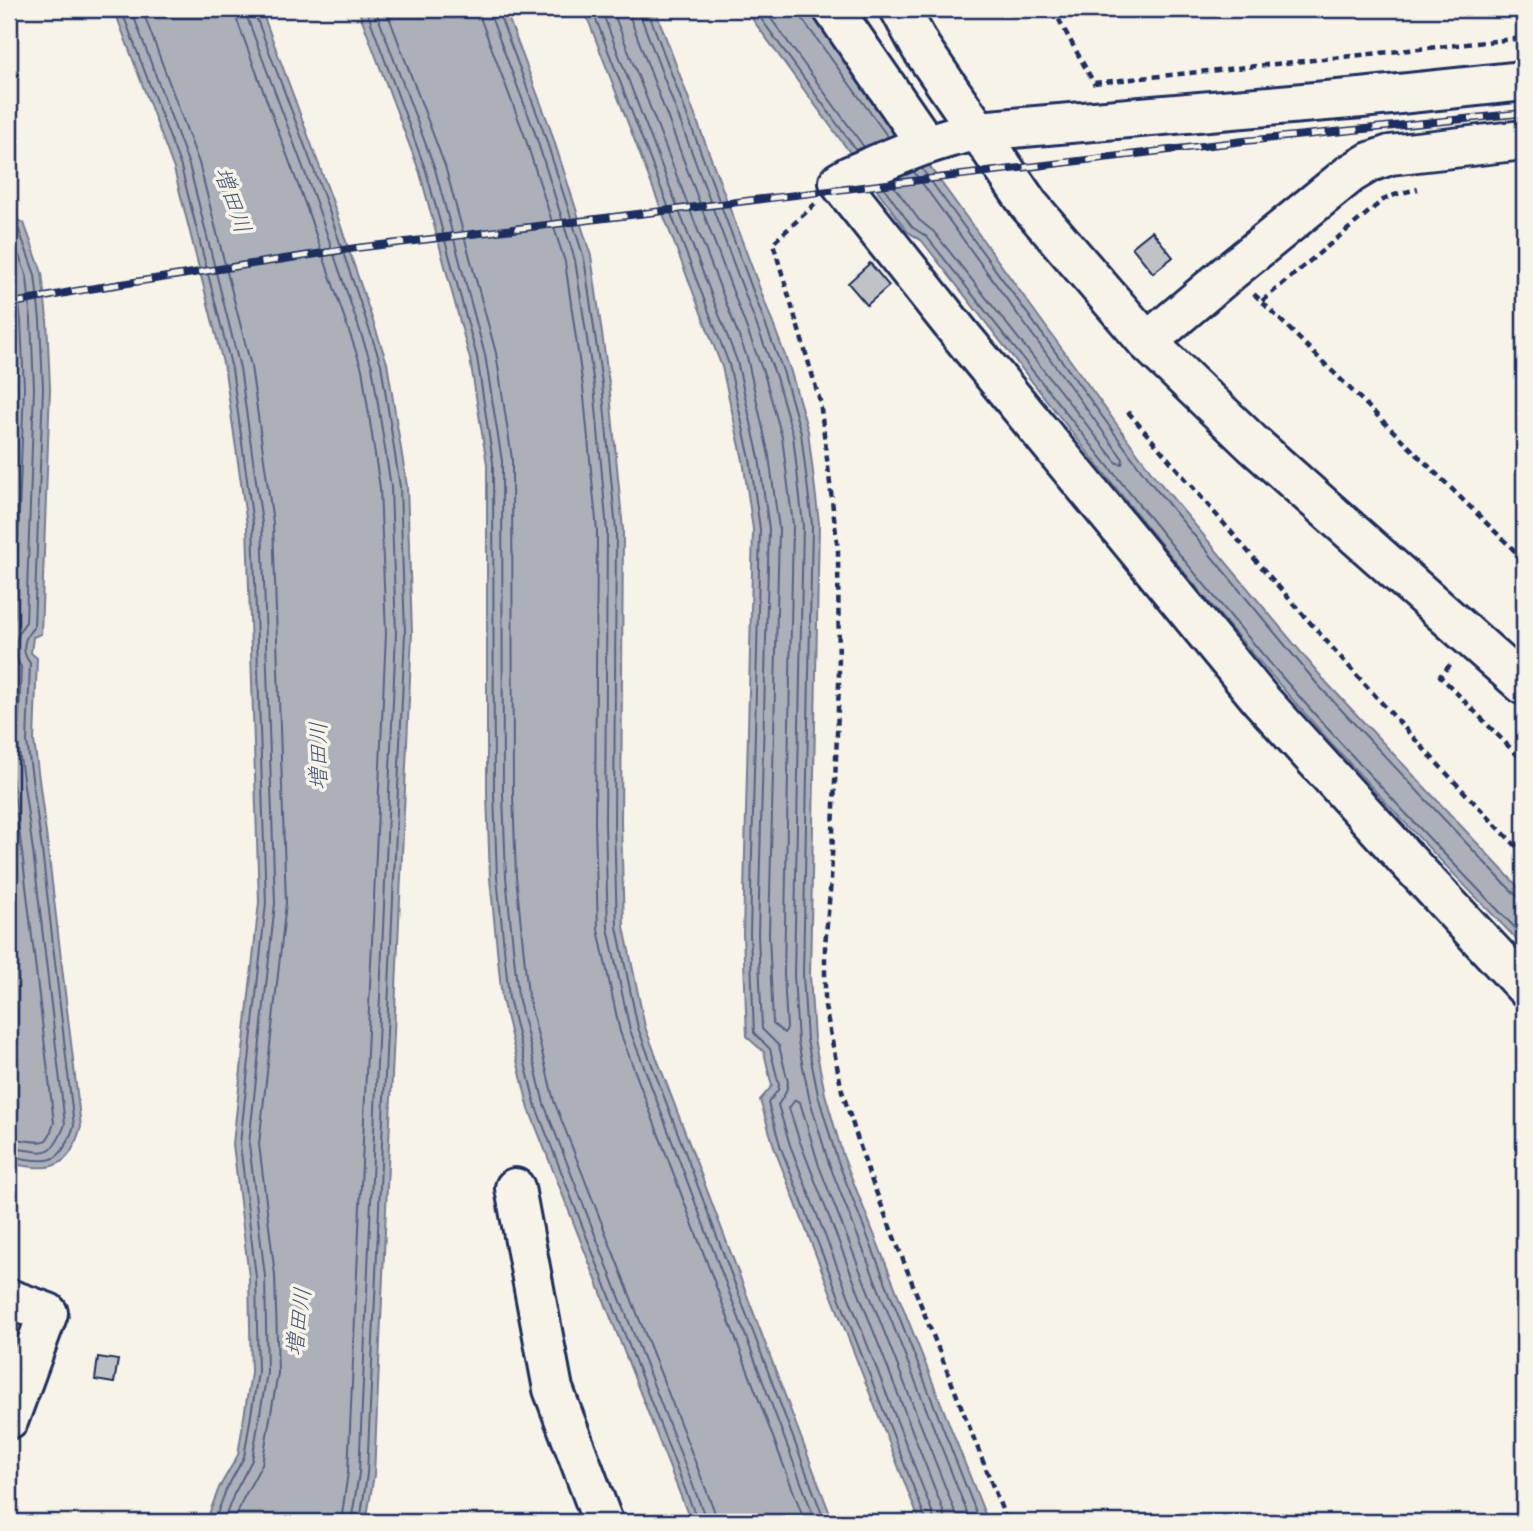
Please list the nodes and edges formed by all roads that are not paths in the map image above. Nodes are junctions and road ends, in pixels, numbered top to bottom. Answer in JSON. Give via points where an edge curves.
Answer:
{"nodes":[{"id":1,"x":833,"y":9,"type":"edge"},
{"id":2,"x":900,"y":9,"type":"edge"},
{"id":3,"x":1524,"y":81,"type":"edge"},
{"id":4,"x":978,"y":131,"type":"junction"},
{"id":5,"x":1524,"y":140,"type":"edge"},
{"id":6,"x":923,"y":145,"type":"junction"},
{"id":7,"x":1147,"y":342,"type":"junction"},
{"id":8,"x":1524,"y":685,"type":"edge"},
{"id":9,"x":1524,"y":986,"type":"edge"},
{"id":10,"x":515,"y":1188,"type":"dead end"},
{"id":11,"x":9,"y":1299,"type":"edge"},
{"id":12,"x":9,"y":1419,"type":"edge"},
{"id":13,"x":603,"y":1522,"type":"edge"}],
"edges":[{"from":1,"to":6,"type":"street"},
{"from":2,"to":4,"type":"street"},
{"from":3,"to":4,"type":"street"},
{"from":4,"to":6,"type":"street"},
{"from":4,"to":7,"type":"street","via":[[1029,205]]},
{"from":5,"to":7,"type":"street","via":[[1390,155],[1370,162]]},
{"from":6,"to":9,"type":"street","via":[[844,179],[960,334],[1261,699]]},
{"from":7,"to":8,"type":"street"},
{"from":10,"to":13,"type":"street","via":[[553,1389]]},
{"from":11,"to":12,"type":"street","via":[[48,1313]]}]}
